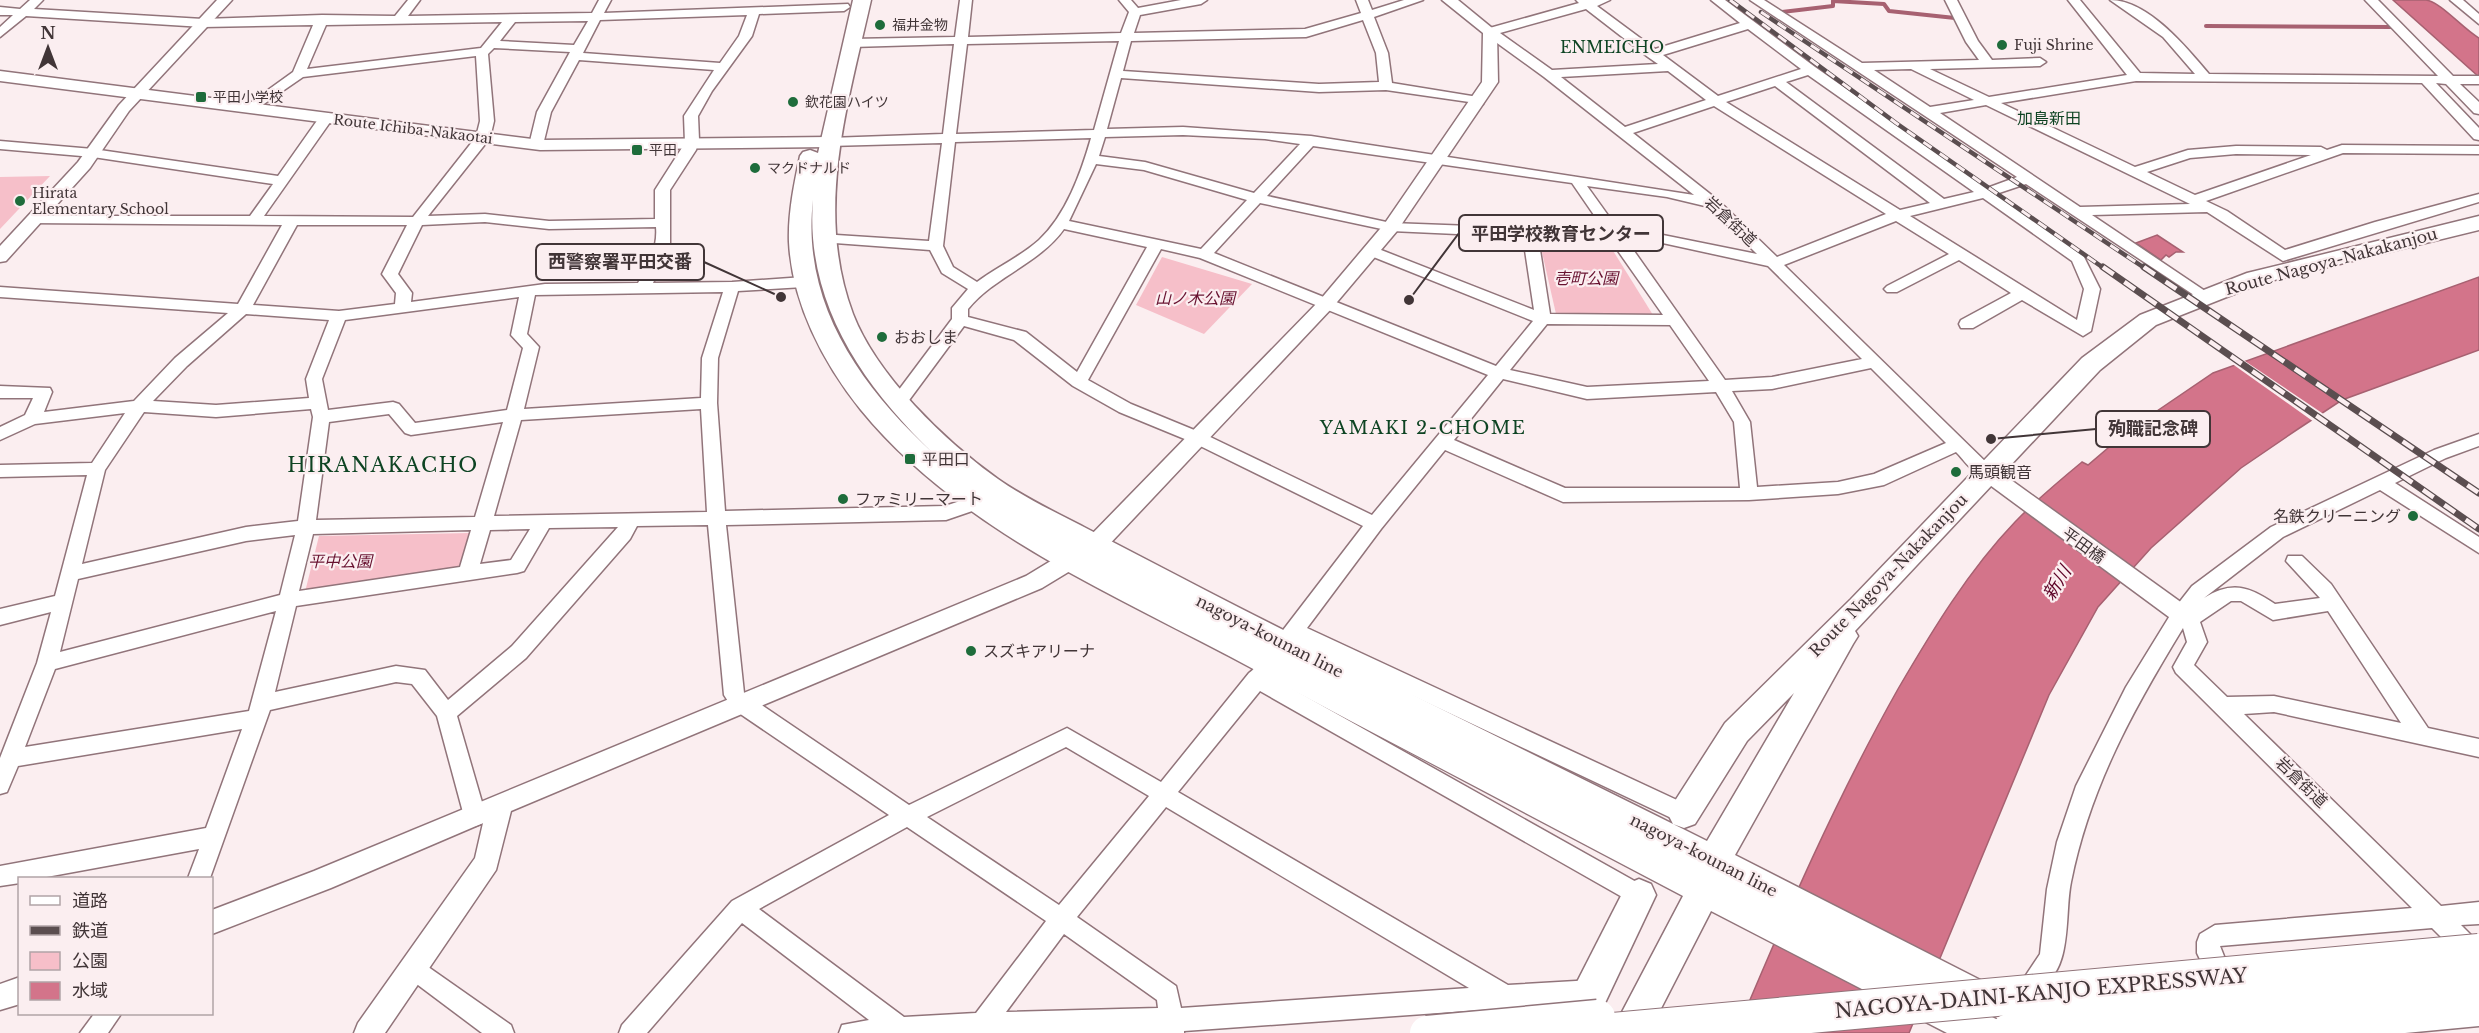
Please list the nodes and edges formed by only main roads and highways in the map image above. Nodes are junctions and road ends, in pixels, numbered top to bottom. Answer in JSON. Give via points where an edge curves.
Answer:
{"nodes":[{"id":1,"x":850,"y":2,"type":"edge"},
{"id":2,"x":0,"y":76,"type":"edge"},
{"id":3,"x":821,"y":142,"type":"junction"},
{"id":4,"x":2479,"y":223,"type":"edge"},
{"id":5,"x":1085,"y":553,"type":"junction"},
{"id":6,"x":1861,"y":607,"type":"junction"},
{"id":7,"x":1684,"y":814,"type":"road end"},
{"id":8,"x":1718,"y":879,"type":"junction"},
{"id":9,"x":1639,"y":895,"type":"road end"},
{"id":10,"x":2479,"y":936,"type":"edge"},
{"id":11,"x":2479,"y":953,"type":"edge"},
{"id":12,"x":2105,"y":971,"type":"dead end"},
{"id":13,"x":2479,"y":989,"type":"edge"},
{"id":14,"x":2479,"y":1009,"type":"edge"},
{"id":15,"x":1640,"y":1012,"type":"dead end"},
{"id":16,"x":1590,"y":1018,"type":"edge"},
{"id":17,"x":1427,"y":1033,"type":"edge"},
{"id":18,"x":1985,"y":1033,"type":"edge"},
{"id":19,"x":2009,"y":1033,"type":"edge"},
{"id":20,"x":2043,"y":1033,"type":"edge"},
{"id":21,"x":2223,"y":1033,"type":"edge"}],
"edges":[{"from":1,"to":3,"type":"main road","name":"nagoya-kounan line"},
{"from":1,"to":3,"type":"main road","name":"nagoya-kounan line","via":[[852,43]]},
{"from":2,"to":3,"type":"main road","name":"Route Ichiba-Nakaotai","via":[[536,145]]},
{"from":3,"to":5,"type":"main road","name":"nagoya-kounan line","via":[[821,238],[828,279],[862,354],[898,403],[941,448]]},
{"from":3,"to":5,"type":"main road","name":"nagoya-kounan line","via":[[801,209],[800,241],[804,282],[839,361],[871,405],[921,459],[975,503]]},
{"from":4,"to":6,"type":"main road","name":"Route Nagoya-Nakakanjou","via":[[2256,278],[2148,320],[2091,364]]},
{"from":5,"to":8,"type":"main road","name":"nagoya-kounan line","via":[[1276,655]]},
{"from":6,"to":7,"type":"main road","name":"Route Nagoya-Nakakanjou","via":[[1736,732]]},
{"from":6,"to":8,"type":"main road"},
{"from":8,"to":15,"type":"main road"},
{"from":8,"to":18,"type":"main road","name":"nagoya-kounan line","via":[[1863,971]]},
{"from":8,"to":20,"type":"main road","name":"nagoya-kounan line","via":[[1890,950]]},
{"from":9,"to":16,"type":"main road"},
{"from":10,"to":12,"type":"highway"},
{"from":11,"to":16,"type":"highway","name":"NAGOYA-DAINI-KANJO EXPRESSWAY","bridge":true},
{"from":13,"to":19,"type":"highway","name":"NAGOYA-DAINI-KANJO EXPRESSWAY","bridge":true},
{"from":14,"to":21,"type":"highway","bridge":true},
{"from":16,"to":17,"type":"highway","bridge":true}]}
